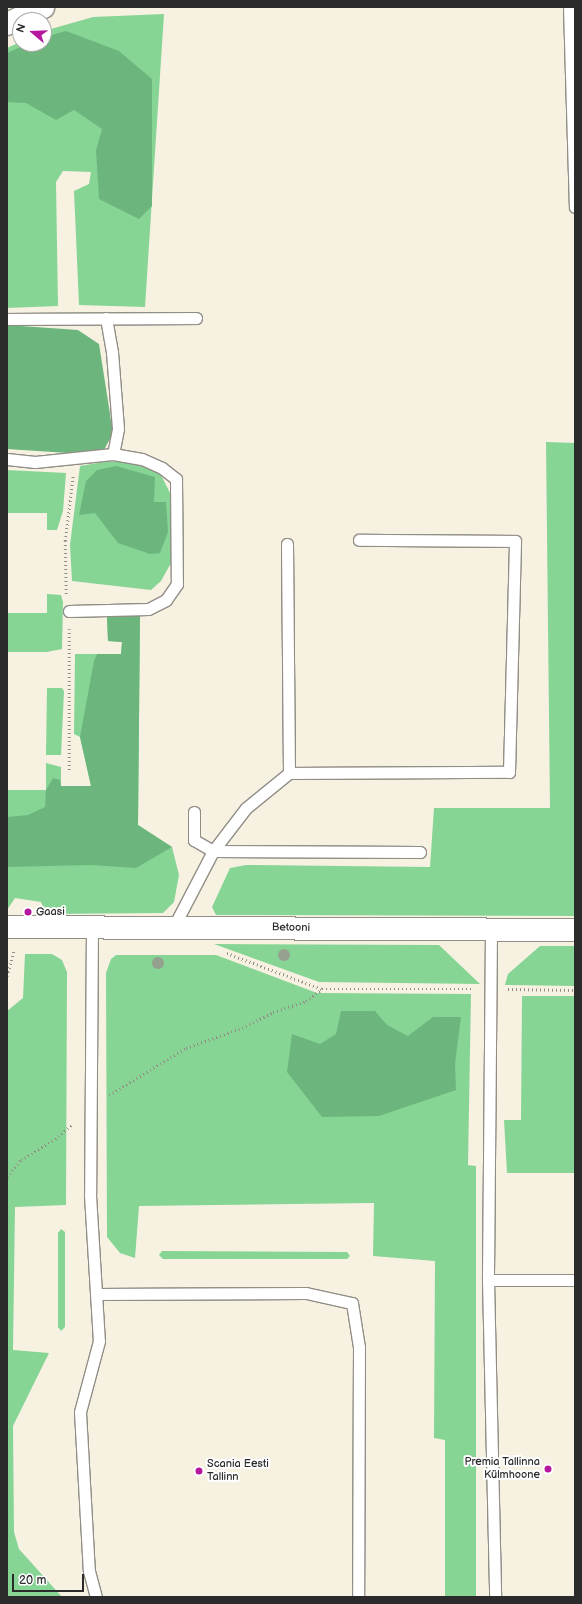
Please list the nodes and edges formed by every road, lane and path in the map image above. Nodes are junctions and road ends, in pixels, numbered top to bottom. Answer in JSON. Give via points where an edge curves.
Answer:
{"nodes":[{"id":1,"x":43,"y":7,"type":"edge"},
{"id":2,"x":569,"y":7,"type":"edge"},
{"id":3,"x":7,"y":24,"type":"edge"},
{"id":4,"x":575,"y":208,"type":"edge"},
{"id":5,"x":106,"y":318,"type":"junction"},
{"id":6,"x":196,"y":318,"type":"dead end"},
{"id":7,"x":7,"y":319,"type":"edge"},
{"id":8,"x":113,"y":454,"type":"junction"},
{"id":9,"x":7,"y":459,"type":"edge"},
{"id":10,"x":359,"y":540,"type":"dead end"},
{"id":11,"x":287,"y":544,"type":"dead end"},
{"id":12,"x":69,"y":611,"type":"dead end"},
{"id":13,"x":289,"y":773,"type":"junction"},
{"id":14,"x":194,"y":812,"type":"dead end"},
{"id":15,"x":213,"y":851,"type":"junction"},
{"id":16,"x":420,"y":852,"type":"dead end"},
{"id":17,"x":92,"y":925,"type":"junction"},
{"id":18,"x":7,"y":926,"type":"edge"},
{"id":19,"x":174,"y":926,"type":"junction"},
{"id":20,"x":575,"y":930,"type":"edge"},
{"id":21,"x":491,"y":931,"type":"junction"},
{"id":22,"x":7,"y":948,"type":"edge"},
{"id":23,"x":222,"y":951,"type":"dead end"},
{"id":24,"x":7,"y":976,"type":"edge"},
{"id":25,"x":322,"y":989,"type":"junction"},
{"id":26,"x":490,"y":989,"type":"junction"},
{"id":27,"x":575,"y":990,"type":"edge"},
{"id":28,"x":91,"y":1110,"type":"junction"},
{"id":29,"x":7,"y":1176,"type":"edge"},
{"id":30,"x":488,"y":1280,"type":"junction"},
{"id":31,"x":575,"y":1280,"type":"edge"},
{"id":32,"x":96,"y":1294,"type":"junction"},
{"id":33,"x":96,"y":1597,"type":"edge"},
{"id":34,"x":358,"y":1597,"type":"edge"},
{"id":35,"x":495,"y":1597,"type":"edge"}],
"edges":[{"from":1,"to":3,"type":"street"},
{"from":2,"to":4,"type":"lane"},
{"from":5,"to":6,"type":"lane"},
{"from":5,"to":7,"type":"lane"},
{"from":5,"to":8,"type":"lane","via":[[112,352],[118,429]]},
{"from":8,"to":9,"type":"lane","via":[[35,462]]},
{"from":8,"to":12,"type":"lane","via":[[142,459],[162,468],[176,480],[177,584],[166,600],[148,609]]},
{"from":10,"to":13,"type":"lane","via":[[515,541],[509,772]]},
{"from":11,"to":13,"type":"lane"},
{"from":13,"to":15,"type":"lane","via":[[246,808]]},
{"from":14,"to":15,"type":"lane","via":[[194,840]]},
{"from":15,"to":16,"type":"lane"},
{"from":15,"to":19,"type":"lane"},
{"from":17,"to":18,"type":"street","name":"Betooni"},
{"from":17,"to":19,"type":"street","name":"Betooni"},
{"from":17,"to":28,"type":"lane"},
{"from":19,"to":21,"type":"street","name":"Betooni"},
{"from":20,"to":21,"type":"street","name":"Betooni"},
{"from":21,"to":26,"type":"lane"},
{"from":22,"to":24,"type":"path","via":[[15,948]]},
{"from":23,"to":25,"type":"path"},
{"from":25,"to":26,"type":"path"},
{"from":25,"to":28,"type":"path","via":[[306,1001],[186,1048],[115,1091]]},
{"from":26,"to":27,"type":"path"},
{"from":26,"to":30,"type":"lane"},
{"from":28,"to":29,"type":"path","via":[[55,1139],[21,1160]]},
{"from":28,"to":32,"type":"lane","via":[[90,1195]]},
{"from":30,"to":31,"type":"lane"},
{"from":30,"to":35,"type":"lane"},
{"from":32,"to":33,"type":"lane","via":[[99,1341],[80,1412],[89,1571]]},
{"from":32,"to":34,"type":"lane","via":[[306,1293],[352,1303],[359,1347]]}]}
